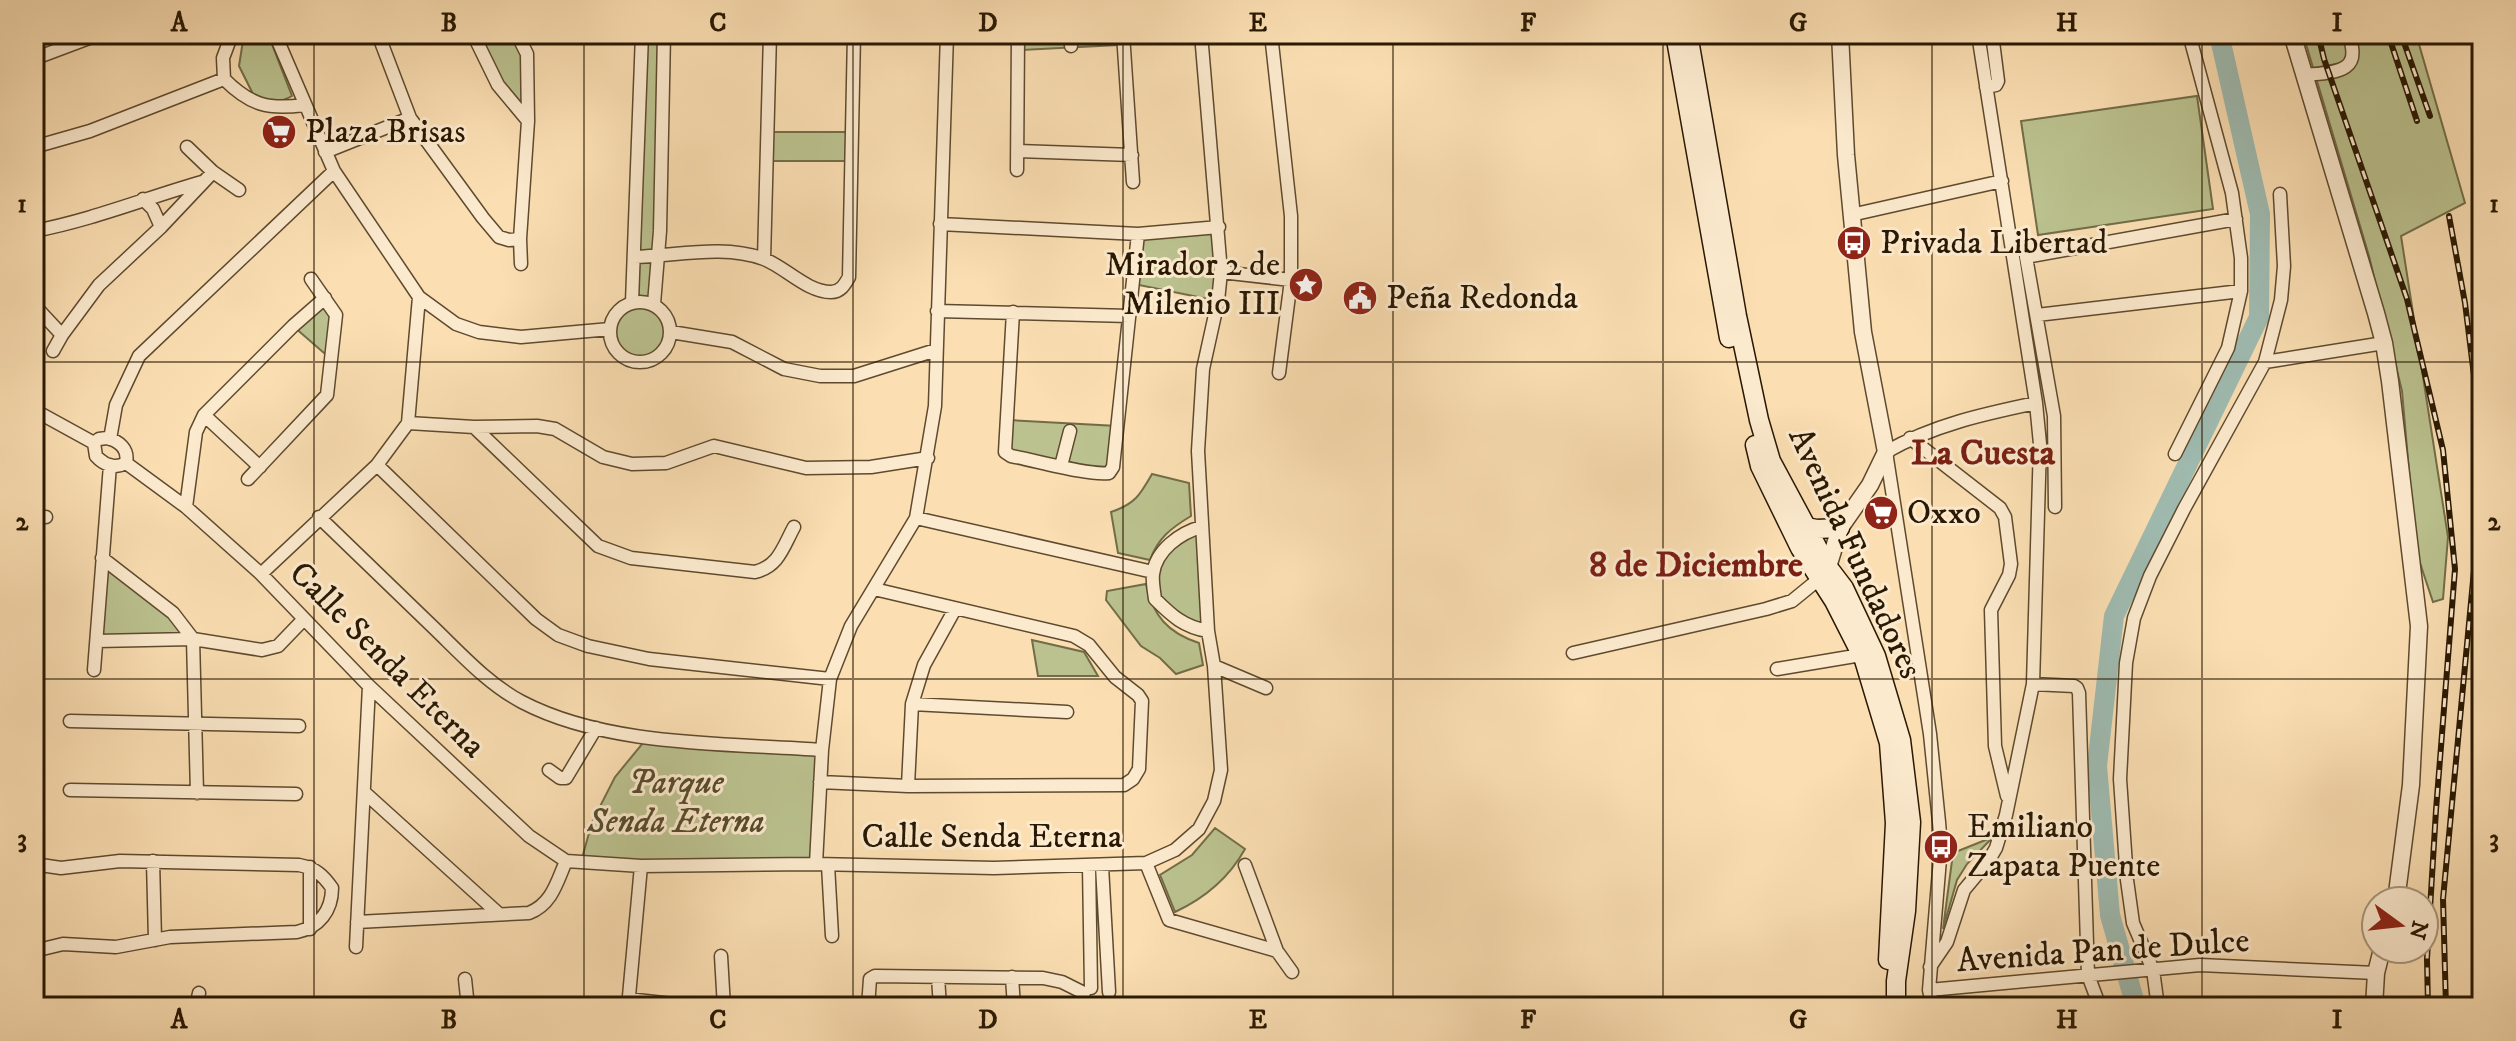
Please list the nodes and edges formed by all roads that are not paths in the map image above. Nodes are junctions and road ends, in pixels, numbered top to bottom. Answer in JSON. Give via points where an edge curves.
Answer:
{"nodes":[{"id":1,"x":38,"y":34,"type":"edge"},
{"id":2,"x":100,"y":34,"type":"edge"},
{"id":3,"x":232,"y":34,"type":"edge"},
{"id":4,"x":275,"y":34,"type":"edge"},
{"id":5,"x":378,"y":34,"type":"edge"},
{"id":6,"x":473,"y":34,"type":"edge"},
{"id":7,"x":517,"y":34,"type":"edge"},
{"id":8,"x":642,"y":34,"type":"edge"},
{"id":9,"x":664,"y":34,"type":"edge"},
{"id":10,"x":770,"y":34,"type":"edge"},
{"id":11,"x":854,"y":34,"type":"edge"},
{"id":12,"x":947,"y":34,"type":"edge"},
{"id":13,"x":1018,"y":34,"type":"edge"},
{"id":14,"x":1123,"y":34,"type":"edge"},
{"id":15,"x":1201,"y":34,"type":"edge"},
{"id":16,"x":1271,"y":34,"type":"edge"},
{"id":17,"x":1675,"y":34,"type":"edge"},
{"id":18,"x":1688,"y":34,"type":"edge"},
{"id":19,"x":1840,"y":34,"type":"edge"},
{"id":20,"x":1978,"y":34,"type":"edge"},
{"id":21,"x":1992,"y":34,"type":"edge"},
{"id":22,"x":2189,"y":34,"type":"edge"},
{"id":23,"x":2292,"y":34,"type":"edge"},
{"id":24,"x":2348,"y":34,"type":"edge"},
{"id":25,"x":36,"y":58,"type":"edge"},
{"id":26,"x":2305,"y":75,"type":"junction"},
{"id":27,"x":224,"y":79,"type":"junction"},
{"id":28,"x":34,"y":86,"type":"edge"},
{"id":29,"x":1986,"y":87,"type":"junction"},
{"id":30,"x":641,"y":89,"type":"junction"},
{"id":31,"x":663,"y":91,"type":"junction"},
{"id":32,"x":304,"y":105,"type":"junction"},
{"id":33,"x":410,"y":118,"type":"junction"},
{"id":34,"x":528,"y":121,"type":"junction"},
{"id":35,"x":34,"y":147,"type":"edge"},
{"id":36,"x":187,"y":147,"type":"dead end"},
{"id":37,"x":1018,"y":151,"type":"junction"},
{"id":38,"x":325,"y":152,"type":"junction"},
{"id":39,"x":1132,"y":155,"type":"junction"},
{"id":40,"x":1017,"y":170,"type":"dead end"},
{"id":41,"x":334,"y":171,"type":"junction"},
{"id":42,"x":213,"y":172,"type":"junction"},
{"id":43,"x":2002,"y":181,"type":"junction"},
{"id":44,"x":202,"y":182,"type":"junction"},
{"id":45,"x":1133,"y":182,"type":"dead end"},
{"id":46,"x":239,"y":190,"type":"dead end"},
{"id":47,"x":2280,"y":194,"type":"dead end"},
{"id":48,"x":143,"y":199,"type":"junction"},
{"id":49,"x":1851,"y":215,"type":"junction"},
{"id":50,"x":2236,"y":219,"type":"junction"},
{"id":51,"x":940,"y":224,"type":"junction"},
{"id":52,"x":161,"y":227,"type":"junction"},
{"id":53,"x":1219,"y":227,"type":"junction"},
{"id":54,"x":34,"y":231,"type":"edge"},
{"id":55,"x":1138,"y":234,"type":"junction"},
{"id":56,"x":520,"y":239,"type":"junction"},
{"id":57,"x":659,"y":256,"type":"junction"},
{"id":58,"x":634,"y":257,"type":"junction"},
{"id":59,"x":764,"y":259,"type":"junction"},
{"id":60,"x":521,"y":264,"type":"dead end"},
{"id":61,"x":1221,"y":272,"type":"junction"},
{"id":62,"x":311,"y":279,"type":"dead end"},
{"id":63,"x":1291,"y":280,"type":"junction"},
{"id":64,"x":2241,"y":291,"type":"junction"},
{"id":65,"x":419,"y":297,"type":"junction"},
{"id":66,"x":34,"y":298,"type":"edge"},
{"id":67,"x":325,"y":298,"type":"junction"},
{"id":68,"x":632,"y":302,"type":"junction"},
{"id":69,"x":654,"y":304,"type":"junction"},
{"id":70,"x":937,"y":311,"type":"junction"},
{"id":71,"x":1013,"y":312,"type":"junction"},
{"id":72,"x":2037,"y":315,"type":"junction"},
{"id":73,"x":1129,"y":316,"type":"junction"},
{"id":74,"x":610,"y":329,"type":"junction"},
{"id":75,"x":671,"y":332,"type":"junction"},
{"id":76,"x":62,"y":335,"type":"junction"},
{"id":77,"x":2384,"y":343,"type":"junction"},
{"id":78,"x":936,"y":350,"type":"junction"},
{"id":79,"x":53,"y":351,"type":"dead end"},
{"id":80,"x":2265,"y":362,"type":"junction"},
{"id":81,"x":1279,"y":373,"type":"dead end"},
{"id":82,"x":2036,"y":403,"type":"junction"},
{"id":83,"x":34,"y":410,"type":"edge"},
{"id":84,"x":204,"y":415,"type":"junction"},
{"id":85,"x":408,"y":423,"type":"junction"},
{"id":86,"x":474,"y":427,"type":"junction"},
{"id":87,"x":1070,"y":431,"type":"dead end"},
{"id":88,"x":1910,"y":438,"type":"junction"},
{"id":89,"x":110,"y":439,"type":"junction"},
{"id":90,"x":94,"y":443,"type":"junction"},
{"id":91,"x":1886,"y":452,"type":"junction"},
{"id":92,"x":2175,"y":454,"type":"dead end"},
{"id":93,"x":928,"y":458,"type":"junction"},
{"id":94,"x":126,"y":463,"type":"junction"},
{"id":95,"x":110,"y":465,"type":"junction"},
{"id":96,"x":377,"y":465,"type":"junction"},
{"id":97,"x":1061,"y":466,"type":"junction"},
{"id":98,"x":260,"y":467,"type":"junction"},
{"id":99,"x":248,"y":479,"type":"dead end"},
{"id":100,"x":186,"y":507,"type":"junction"},
{"id":101,"x":2055,"y":507,"type":"dead end"},
{"id":102,"x":319,"y":517,"type":"junction"},
{"id":103,"x":916,"y":518,"type":"junction"},
{"id":104,"x":794,"y":527,"type":"dead end"},
{"id":105,"x":1201,"y":527,"type":"junction"},
{"id":106,"x":1805,"y":527,"type":"junction"},
{"id":107,"x":1840,"y":528,"type":"junction"},
{"id":108,"x":102,"y":558,"type":"junction"},
{"id":109,"x":1153,"y":572,"type":"junction"},
{"id":110,"x":1823,"y":573,"type":"junction"},
{"id":111,"x":261,"y":574,"type":"junction"},
{"id":112,"x":874,"y":589,"type":"junction"},
{"id":113,"x":955,"y":609,"type":"junction"},
{"id":114,"x":303,"y":620,"type":"junction"},
{"id":115,"x":1208,"y":631,"type":"junction"},
{"id":116,"x":193,"y":639,"type":"junction"},
{"id":117,"x":97,"y":641,"type":"junction"},
{"id":118,"x":1573,"y":653,"type":"dead end"},
{"id":119,"x":1861,"y":655,"type":"junction"},
{"id":120,"x":1214,"y":666,"type":"junction"},
{"id":121,"x":1777,"y":669,"type":"dead end"},
{"id":122,"x":94,"y":670,"type":"dead end"},
{"id":123,"x":830,"y":679,"type":"junction"},
{"id":124,"x":2033,"y":684,"type":"junction"},
{"id":125,"x":369,"y":686,"type":"junction"},
{"id":126,"x":1266,"y":688,"type":"dead end"},
{"id":127,"x":912,"y":704,"type":"junction"},
{"id":128,"x":1067,"y":712,"type":"dead end"},
{"id":129,"x":70,"y":721,"type":"dead end"},
{"id":130,"x":195,"y":724,"type":"junction"},
{"id":131,"x":299,"y":726,"type":"dead end"},
{"id":132,"x":596,"y":728,"type":"junction"},
{"id":133,"x":822,"y":750,"type":"junction"},
{"id":134,"x":549,"y":770,"type":"dead end"},
{"id":135,"x":820,"y":782,"type":"junction"},
{"id":136,"x":908,"y":786,"type":"junction"},
{"id":137,"x":70,"y":790,"type":"dead end"},
{"id":138,"x":364,"y":792,"type":"junction"},
{"id":139,"x":197,"y":793,"type":"junction"},
{"id":140,"x":296,"y":794,"type":"dead end"},
{"id":141,"x":2007,"y":799,"type":"junction"},
{"id":142,"x":153,"y":861,"type":"junction"},
{"id":143,"x":566,"y":861,"type":"junction"},
{"id":144,"x":1146,"y":863,"type":"junction"},
{"id":145,"x":34,"y":864,"type":"edge"},
{"id":146,"x":822,"y":865,"type":"junction"},
{"id":147,"x":1245,"y":865,"type":"dead end"},
{"id":148,"x":641,"y":866,"type":"junction"},
{"id":149,"x":1095,"y":866,"type":"junction"},
{"id":150,"x":310,"y":867,"type":"junction"},
{"id":151,"x":2398,"y":885,"type":"edge"},
{"id":152,"x":332,"y":888,"type":"junction"},
{"id":153,"x":359,"y":889,"type":"junction"},
{"id":154,"x":330,"y":907,"type":"junction"},
{"id":155,"x":499,"y":914,"type":"junction"},
{"id":156,"x":358,"y":915,"type":"junction"},
{"id":157,"x":310,"y":929,"type":"junction"},
{"id":158,"x":832,"y":936,"type":"dead end"},
{"id":159,"x":155,"y":940,"type":"junction"},
{"id":160,"x":1107,"y":945,"type":"junction"},
{"id":161,"x":1090,"y":946,"type":"junction"},
{"id":162,"x":356,"y":947,"type":"dead end"},
{"id":163,"x":34,"y":951,"type":"edge"},
{"id":164,"x":1277,"y":951,"type":"junction"},
{"id":165,"x":721,"y":956,"type":"dead end"},
{"id":166,"x":2378,"y":965,"type":"edge"},
{"id":167,"x":1930,"y":967,"type":"junction"},
{"id":168,"x":2153,"y":970,"type":"junction"},
{"id":169,"x":1292,"y":972,"type":"dead end"},
{"id":170,"x":2376,"y":973,"type":"junction"},
{"id":171,"x":2093,"y":975,"type":"junction"},
{"id":172,"x":938,"y":977,"type":"junction"},
{"id":173,"x":1012,"y":977,"type":"junction"},
{"id":174,"x":465,"y":979,"type":"dead end"},
{"id":175,"x":1088,"y":990,"type":"junction"},
{"id":176,"x":1929,"y":990,"type":"junction"},
{"id":177,"x":1109,"y":992,"type":"junction"},
{"id":178,"x":199,"y":993,"type":"dead end"},
{"id":179,"x":628,"y":1003,"type":"edge"},
{"id":180,"x":196,"y":1007,"type":"edge"},
{"id":181,"x":468,"y":1007,"type":"edge"},
{"id":182,"x":699,"y":1007,"type":"edge"},
{"id":183,"x":724,"y":1007,"type":"edge"},
{"id":184,"x":868,"y":1007,"type":"edge"},
{"id":185,"x":940,"y":1007,"type":"edge"},
{"id":186,"x":1014,"y":1007,"type":"edge"},
{"id":187,"x":1079,"y":1007,"type":"edge"},
{"id":188,"x":1115,"y":1007,"type":"edge"},
{"id":189,"x":1121,"y":1007,"type":"edge"},
{"id":190,"x":1887,"y":1007,"type":"edge"},
{"id":191,"x":1896,"y":1007,"type":"edge"},
{"id":192,"x":1933,"y":1007,"type":"edge"},
{"id":193,"x":2100,"y":1007,"type":"edge"},
{"id":194,"x":2158,"y":1007,"type":"edge"},
{"id":195,"x":2374,"y":1007,"type":"edge"}],
"edges":[{"from":1,"to":25,"type":"street"},
{"from":2,"to":25,"type":"street"},
{"from":3,"to":27,"type":"street","via":[[223,58]]},
{"from":4,"to":32,"type":"street"},
{"from":5,"to":33,"type":"street"},
{"from":6,"to":34,"type":"street","via":[[498,85]]},
{"from":7,"to":34,"type":"street","via":[[527,54]]},
{"from":8,"to":30,"type":"street"},
{"from":9,"to":31,"type":"street"},
{"from":10,"to":59,"type":"street"},
{"from":11,"to":59,"type":"street","via":[[849,277],[831,292]]},
{"from":12,"to":51,"type":"street"},
{"from":13,"to":37,"type":"street"},
{"from":14,"to":39,"type":"street"},
{"from":15,"to":53,"type":"street","name":"Calle Senda Eterna"},
{"from":16,"to":63,"type":"street","via":[[1291,216]]},
{"from":17,"to":110,"type":"main road","name":"Avenida Fundadores","via":[[1724,317],[1760,466],[1800,548]]},
{"from":18,"to":106,"type":"main road","name":"Avenida Fundadores","via":[[1759,420],[1771,461]]},
{"from":19,"to":49,"type":"street"},
{"from":20,"to":29,"type":"street"},
{"from":21,"to":29,"type":"street","via":[[1998,81]]},
{"from":22,"to":50,"type":"street"},
{"from":23,"to":26,"type":"street"},
{"from":24,"to":26,"type":"street","via":[[2355,50],[2346,68]]},
{"from":25,"to":28,"type":"street"},
{"from":26,"to":77,"type":"street"},
{"from":27,"to":32,"type":"street","via":[[256,103]]},
{"from":27,"to":35,"type":"street"},
{"from":29,"to":43,"type":"street"},
{"from":30,"to":31,"type":"street"},
{"from":30,"to":58,"type":"street"},
{"from":31,"to":57,"type":"street"},
{"from":32,"to":38,"type":"street"},
{"from":33,"to":38,"type":"street"},
{"from":33,"to":56,"type":"street","via":[[499,237]]},
{"from":34,"to":56,"type":"street"},
{"from":36,"to":42,"type":"street"},
{"from":37,"to":39,"type":"street"},
{"from":37,"to":40,"type":"street"},
{"from":38,"to":41,"type":"street"},
{"from":39,"to":45,"type":"street"},
{"from":41,"to":65,"type":"street"},
{"from":41,"to":89,"type":"street","via":[[139,356],[116,405]]},
{"from":42,"to":44,"type":"street"},
{"from":42,"to":46,"type":"street"},
{"from":43,"to":49,"type":"street"},
{"from":43,"to":82,"type":"street"},
{"from":44,"to":48,"type":"street"},
{"from":44,"to":52,"type":"street"},
{"from":47,"to":80,"type":"street","via":[[2281,300]]},
{"from":48,"to":52,"type":"street"},
{"from":48,"to":54,"type":"street","via":[[79,222]]},
{"from":49,"to":91,"type":"street","via":[[1863,332]]},
{"from":50,"to":64,"type":"street"},
{"from":50,"to":72,"type":"street","via":[[2026,257]]},
{"from":51,"to":55,"type":"street"},
{"from":51,"to":70,"type":"street"},
{"from":52,"to":76,"type":"street","via":[[99,285]]},
{"from":53,"to":55,"type":"street"},
{"from":53,"to":61,"type":"street","name":"Calle Senda Eterna"},
{"from":55,"to":73,"type":"street"},
{"from":56,"to":60,"type":"street"},
{"from":57,"to":58,"type":"street"},
{"from":57,"to":59,"type":"street","via":[[705,251]]},
{"from":57,"to":69,"type":"street"},
{"from":58,"to":68,"type":"street"},
{"from":61,"to":63,"type":"street"},
{"from":61,"to":105,"type":"street","name":"Calle Senda Eterna","via":[[1203,369]]},
{"from":62,"to":67,"type":"street"},
{"from":63,"to":81,"type":"street"},
{"from":64,"to":72,"type":"street"},
{"from":64,"to":92,"type":"street","via":[[2228,348]]},
{"from":65,"to":74,"type":"street","via":[[456,324],[479,332],[521,337]]},
{"from":65,"to":85,"type":"street"},
{"from":66,"to":76,"type":"street"},
{"from":67,"to":84,"type":"street"},
{"from":67,"to":98,"type":"street","via":[[336,319],[327,395]]},
{"from":68,"to":69,"type":"street"},
{"from":68,"to":74,"type":"street","via":[[616,312]]},
{"from":69,"to":75,"type":"street","via":[[667,317]]},
{"from":70,"to":71,"type":"street"},
{"from":70,"to":78,"type":"street"},
{"from":71,"to":73,"type":"street"},
{"from":71,"to":97,"type":"street","via":[[1005,452]]},
{"from":72,"to":101,"type":"street","via":[[2054,416]]},
{"from":73,"to":97,"type":"street","via":[[1111,470],[1102,474]]},
{"from":74,"to":75,"type":"street","via":[[623,357],[643,362],[662,354]]},
{"from":75,"to":78,"type":"street","via":[[732,342],[784,369],[820,376],[854,376]]},
{"from":76,"to":79,"type":"street"},
{"from":77,"to":80,"type":"street"},
{"from":77,"to":151,"type":"street","via":[[2419,626],[2411,785]]},
{"from":78,"to":93,"type":"street"},
{"from":80,"to":168,"type":"street","via":[[2184,509],[2134,618],[2126,663],[2120,779],[2133,923]]},
{"from":82,"to":88,"type":"street","via":[[1970,417]]},
{"from":82,"to":124,"type":"street","via":[[2040,444]]},
{"from":83,"to":90,"type":"street"},
{"from":84,"to":98,"type":"street"},
{"from":84,"to":100,"type":"street","via":[[196,432]]},
{"from":85,"to":86,"type":"street"},
{"from":85,"to":96,"type":"street"},
{"from":86,"to":93,"type":"street","via":[[555,429],[603,457],[632,464],[666,463],[714,446],[812,469]]},
{"from":86,"to":104,"type":"street","via":[[598,546],[631,558],[755,572],[774,563]]},
{"from":87,"to":97,"type":"street"},
{"from":88,"to":91,"type":"street"},
{"from":88,"to":141,"type":"street","via":[[2005,517],[2011,564],[1991,610],[1995,746]]},
{"from":89,"to":90,"type":"street"},
{"from":89,"to":94,"type":"street","via":[[125,449]]},
{"from":90,"to":95,"type":"street","via":[[96,456]]},
{"from":91,"to":107,"type":"street"},
{"from":91,"to":167,"type":"street","via":[[1939,822]]},
{"from":93,"to":103,"type":"street"},
{"from":94,"to":95,"type":"street"},
{"from":94,"to":100,"type":"street","name":"Calle Senda Eterna"},
{"from":95,"to":108,"type":"street"},
{"from":96,"to":102,"type":"street"},
{"from":96,"to":123,"type":"street","via":[[558,635],[649,659]]},
{"from":98,"to":99,"type":"street"},
{"from":100,"to":111,"type":"street","name":"Calle Senda Eterna"},
{"from":102,"to":111,"type":"street"},
{"from":102,"to":132,"type":"street","via":[[484,676],[522,702]]},
{"from":103,"to":109,"type":"street"},
{"from":103,"to":112,"type":"street"},
{"from":105,"to":109,"type":"street","via":[[1166,547]]},
{"from":105,"to":115,"type":"street","name":"Calle Senda Eterna"},
{"from":106,"to":107,"type":"main road"},
{"from":106,"to":110,"type":"main road","name":"Avenida Fundadores"},
{"from":107,"to":110,"type":"street"},
{"from":108,"to":116,"type":"street","via":[[173,613]]},
{"from":108,"to":117,"type":"street"},
{"from":109,"to":115,"type":"street","via":[[1155,599],[1175,619]]},
{"from":110,"to":118,"type":"street","via":[[1792,601]]},
{"from":110,"to":119,"type":"main road","name":"Avenida Fundadores"},
{"from":110,"to":191,"type":"main road","name":"Avenida Fundadores","via":[[1844,588],[1876,656],[1901,740],[1911,822]]},
{"from":111,"to":114,"type":"street","name":"Calle Senda Eterna"},
{"from":112,"to":113,"type":"street"},
{"from":112,"to":123,"type":"street","via":[[851,626]]},
{"from":113,"to":127,"type":"street","via":[[924,665]]},
{"from":113,"to":136,"type":"street","via":[[1085,641],[1142,701],[1139,769],[1124,785]]},
{"from":114,"to":116,"type":"street","via":[[278,646],[262,650]]},
{"from":114,"to":125,"type":"street","name":"Calle Senda Eterna"},
{"from":115,"to":120,"type":"street","name":"Calle Senda Eterna"},
{"from":116,"to":117,"type":"street"},
{"from":116,"to":130,"type":"street"},
{"from":117,"to":122,"type":"street"},
{"from":119,"to":121,"type":"street"},
{"from":119,"to":190,"type":"main road","name":"Avenida Fundadores","via":[[1889,743],[1895,823]]},
{"from":120,"to":126,"type":"street"},
{"from":120,"to":144,"type":"street","name":"Calle Senda Eterna","via":[[1221,770],[1214,801],[1199,829],[1175,850]]},
{"from":123,"to":133,"type":"street"},
{"from":124,"to":141,"type":"street"},
{"from":124,"to":171,"type":"street","via":[[2074,686],[2079,693]]},
{"from":125,"to":138,"type":"street"},
{"from":125,"to":143,"type":"street","name":"Calle Senda Eterna","via":[[529,836]]},
{"from":127,"to":128,"type":"street"},
{"from":127,"to":136,"type":"street"},
{"from":129,"to":130,"type":"street"},
{"from":130,"to":131,"type":"street"},
{"from":130,"to":139,"type":"street"},
{"from":132,"to":133,"type":"street","via":[[647,738]]},
{"from":132,"to":134,"type":"street","via":[[566,778]]},
{"from":133,"to":135,"type":"street"},
{"from":135,"to":136,"type":"street"},
{"from":135,"to":146,"type":"street"},
{"from":137,"to":139,"type":"street"},
{"from":138,"to":153,"type":"street"},
{"from":138,"to":155,"type":"street"},
{"from":139,"to":140,"type":"street"},
{"from":141,"to":167,"type":"street","via":[[1996,848],[1964,890],[1947,942]]},
{"from":142,"to":145,"type":"street","via":[[61,868]]},
{"from":142,"to":150,"type":"street"},
{"from":142,"to":159,"type":"street"},
{"from":143,"to":148,"type":"street","name":"Calle Senda Eterna"},
{"from":143,"to":155,"type":"street","via":[[540,908]]},
{"from":144,"to":149,"type":"street","name":"Calle Senda Eterna"},
{"from":144,"to":164,"type":"street","via":[[1169,920]]},
{"from":146,"to":148,"type":"street","name":"Calle Senda Eterna"},
{"from":146,"to":149,"type":"street","name":"Calle Senda Eterna"},
{"from":146,"to":158,"type":"street"},
{"from":147,"to":164,"type":"street"},
{"from":148,"to":179,"type":"street"},
{"from":149,"to":160,"type":"street"},
{"from":149,"to":161,"type":"street"},
{"from":150,"to":152,"type":"street"},
{"from":150,"to":157,"type":"street"},
{"from":152,"to":153,"type":"street"},
{"from":152,"to":154,"type":"street"},
{"from":153,"to":156,"type":"street"},
{"from":154,"to":156,"type":"street"},
{"from":154,"to":157,"type":"street"},
{"from":155,"to":156,"type":"street"},
{"from":156,"to":162,"type":"street"},
{"from":157,"to":159,"type":"street"},
{"from":159,"to":163,"type":"street","via":[[116,947],[63,944]]},
{"from":160,"to":161,"type":"street"},
{"from":160,"to":177,"type":"street"},
{"from":161,"to":175,"type":"street"},
{"from":164,"to":169,"type":"street"},
{"from":165,"to":183,"type":"street"},
{"from":166,"to":170,"type":"street"},
{"from":167,"to":176,"type":"street"},
{"from":168,"to":170,"type":"street","name":"Avenida Pan de Dulce","via":[[2200,965]]},
{"from":168,"to":171,"type":"street","name":"Avenida Pan de Dulce"},
{"from":168,"to":194,"type":"street"},
{"from":170,"to":195,"type":"street"},
{"from":171,"to":176,"type":"street","name":"Avenida Pan de Dulce"},
{"from":171,"to":193,"type":"street"},
{"from":172,"to":173,"type":"street"},
{"from":172,"to":184,"type":"street","via":[[875,976],[868,984]]},
{"from":172,"to":185,"type":"street"},
{"from":173,"to":175,"type":"street","via":[[1043,978]]},
{"from":173,"to":186,"type":"street"},
{"from":174,"to":181,"type":"street"},
{"from":175,"to":177,"type":"street"},
{"from":175,"to":187,"type":"street"},
{"from":176,"to":192,"type":"street"},
{"from":177,"to":188,"type":"street"},
{"from":178,"to":180,"type":"street"},
{"from":179,"to":182,"type":"street"},
{"from":188,"to":189,"type":"street"}]}
